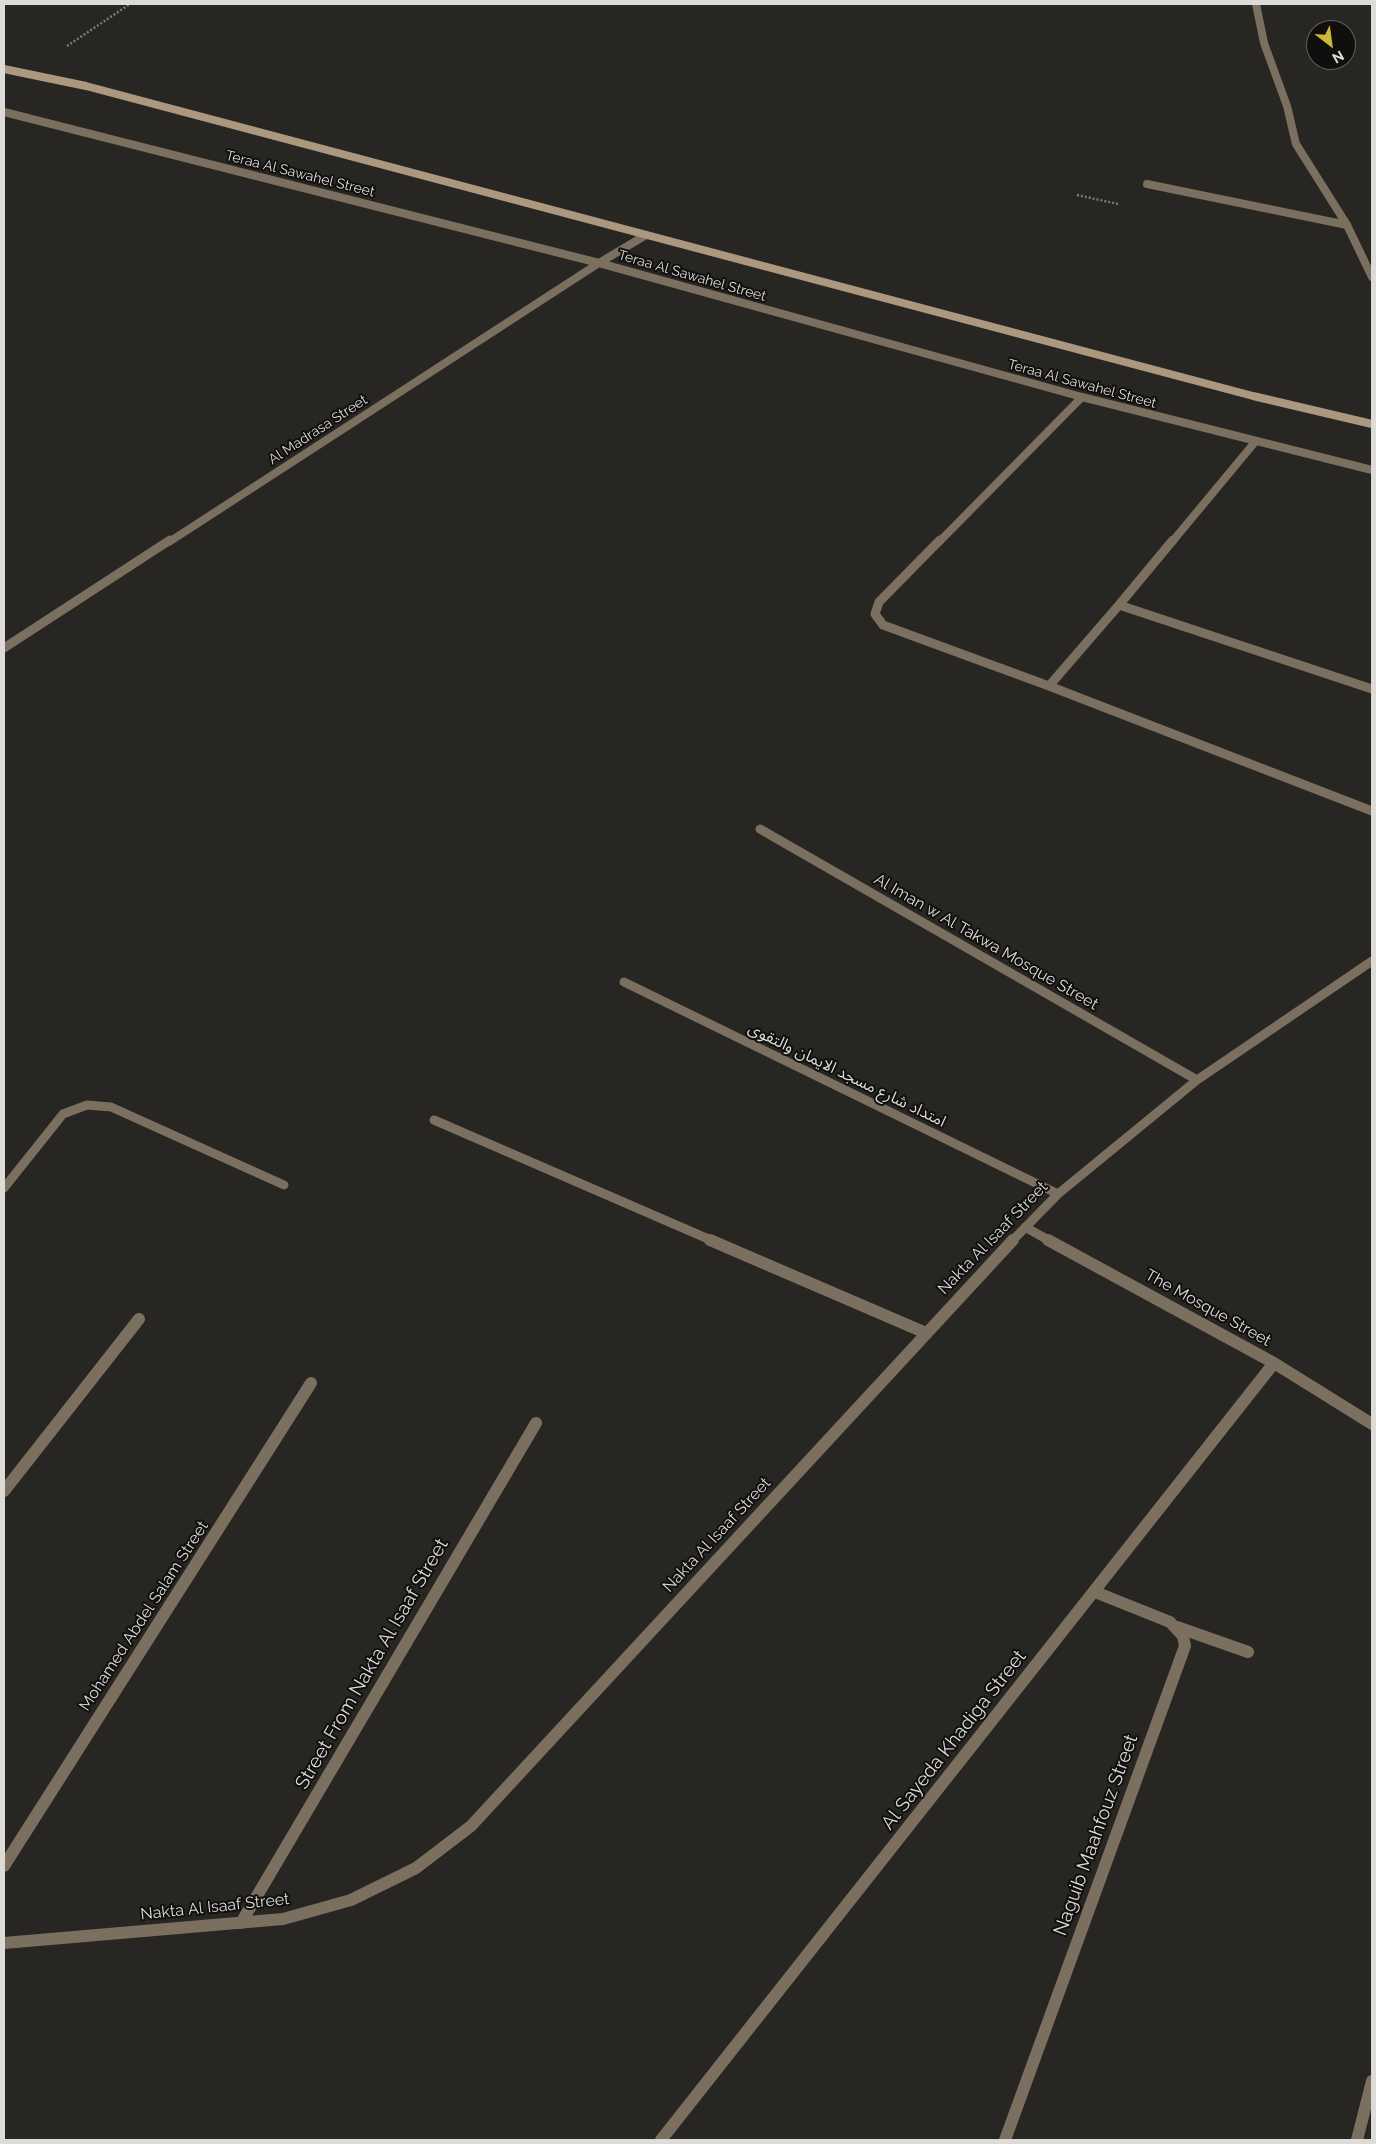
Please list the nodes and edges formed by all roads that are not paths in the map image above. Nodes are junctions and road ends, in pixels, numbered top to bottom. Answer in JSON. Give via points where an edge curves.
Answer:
{"nodes":[{"id":1,"x":1256,"y":4,"type":"edge"},
{"id":2,"x":4,"y":69,"type":"edge"},
{"id":3,"x":4,"y":112,"type":"edge"},
{"id":4,"x":1148,"y":184,"type":"dead end"},
{"id":5,"x":1347,"y":225,"type":"junction"},
{"id":6,"x":646,"y":235,"type":"junction"},
{"id":7,"x":599,"y":263,"type":"junction"},
{"id":8,"x":1372,"y":277,"type":"edge"},
{"id":9,"x":1082,"y":397,"type":"junction"},
{"id":10,"x":1372,"y":424,"type":"edge"},
{"id":11,"x":1255,"y":442,"type":"junction"},
{"id":12,"x":1372,"y":470,"type":"edge"},
{"id":13,"x":1119,"y":605,"type":"junction"},
{"id":14,"x":4,"y":648,"type":"edge"},
{"id":15,"x":1049,"y":686,"type":"junction"},
{"id":16,"x":1372,"y":689,"type":"edge"},
{"id":17,"x":1372,"y":811,"type":"edge"},
{"id":18,"x":760,"y":829,"type":"dead end"},
{"id":19,"x":1372,"y":961,"type":"edge"},
{"id":20,"x":624,"y":982,"type":"dead end"},
{"id":21,"x":1197,"y":1080,"type":"junction"},
{"id":22,"x":434,"y":1120,"type":"dead end"},
{"id":23,"x":284,"y":1184,"type":"dead end"},
{"id":24,"x":4,"y":1188,"type":"edge"},
{"id":25,"x":1058,"y":1194,"type":"junction"},
{"id":26,"x":1025,"y":1227,"type":"junction"},
{"id":27,"x":139,"y":1319,"type":"dead end"},
{"id":28,"x":926,"y":1333,"type":"junction"},
{"id":29,"x":1274,"y":1363,"type":"junction"},
{"id":30,"x":311,"y":1383,"type":"dead end"},
{"id":31,"x":536,"y":1423,"type":"dead end"},
{"id":32,"x":1372,"y":1424,"type":"edge"},
{"id":33,"x":4,"y":1491,"type":"edge"},
{"id":34,"x":1095,"y":1592,"type":"junction"},
{"id":35,"x":1177,"y":1627,"type":"junction"},
{"id":36,"x":1248,"y":1652,"type":"dead end"},
{"id":37,"x":4,"y":1866,"type":"edge"},
{"id":38,"x":241,"y":1923,"type":"junction"},
{"id":39,"x":4,"y":1943,"type":"edge"},
{"id":40,"x":1372,"y":2081,"type":"edge"},
{"id":41,"x":660,"y":2140,"type":"edge"},
{"id":42,"x":1005,"y":2140,"type":"edge"},
{"id":43,"x":1357,"y":2140,"type":"edge"}],
"edges":[{"from":1,"to":5,"type":"street","via":[[1264,43],[1287,106],[1296,144]]},
{"from":2,"to":6,"type":"main road","name":"Teraa Al Sawahel Street","via":[[86,86]]},
{"from":3,"to":7,"type":"street","name":"Teraa Al Sawahel Street"},
{"from":4,"to":5,"type":"street"},
{"from":5,"to":8,"type":"street"},
{"from":6,"to":7,"type":"street","name":"Al Madrasa Street"},
{"from":6,"to":10,"type":"main road","name":"Teraa Al Sawahel Street","via":[[1243,394]]},
{"from":7,"to":9,"type":"street","name":"Teraa Al Sawahel Street"},
{"from":7,"to":14,"type":"street","name":"Al Madrasa Street"},
{"from":9,"to":11,"type":"street","name":"Teraa Al Sawahel Street"},
{"from":9,"to":15,"type":"street","via":[[879,602],[875,614],[883,625]]},
{"from":11,"to":12,"type":"street","name":"Teraa Al Sawahel Street"},
{"from":11,"to":13,"type":"street"},
{"from":13,"to":15,"type":"street"},
{"from":13,"to":16,"type":"street"},
{"from":15,"to":17,"type":"street"},
{"from":18,"to":21,"type":"street","name":"Al Iman w Al Takwa Mosque Street"},
{"from":19,"to":21,"type":"street","name":"Nakta Al Isaaf Street"},
{"from":20,"to":25,"type":"street","name":"امتداد شارع مسجد الايمان والتقوى"},
{"from":21,"to":25,"type":"street","name":"Nakta Al Isaaf Street"},
{"from":22,"to":28,"type":"street"},
{"from":23,"to":24,"type":"street","via":[[111,1107],[87,1105],[63,1114]]},
{"from":25,"to":26,"type":"street","name":"Nakta Al Isaaf Street"},
{"from":26,"to":28,"type":"street","name":"Nakta Al Isaaf Street"},
{"from":26,"to":29,"type":"street","name":"The Mosque Street"},
{"from":27,"to":33,"type":"street"},
{"from":28,"to":38,"type":"street","name":"Nakta Al Isaaf Street","via":[[471,1826],[416,1868],[352,1900],[283,1919]]},
{"from":29,"to":32,"type":"street","name":"The Mosque Street"},
{"from":29,"to":34,"type":"street","name":"Al Sayeda Khadiga Street"},
{"from":30,"to":37,"type":"street","name":"Mohamed Abdel Salam Street"},
{"from":31,"to":38,"type":"street","name":"Street From Nakta Al Isaaf Street"},
{"from":34,"to":35,"type":"street"},
{"from":34,"to":41,"type":"street","name":"Al Sayeda Khadiga Street"},
{"from":35,"to":36,"type":"street"},
{"from":35,"to":42,"type":"street","name":"Naguib Maahfouz Street","via":[[1185,1646]]},
{"from":38,"to":39,"type":"street","name":"Nakta Al Isaaf Street"},
{"from":40,"to":43,"type":"street"}]}
